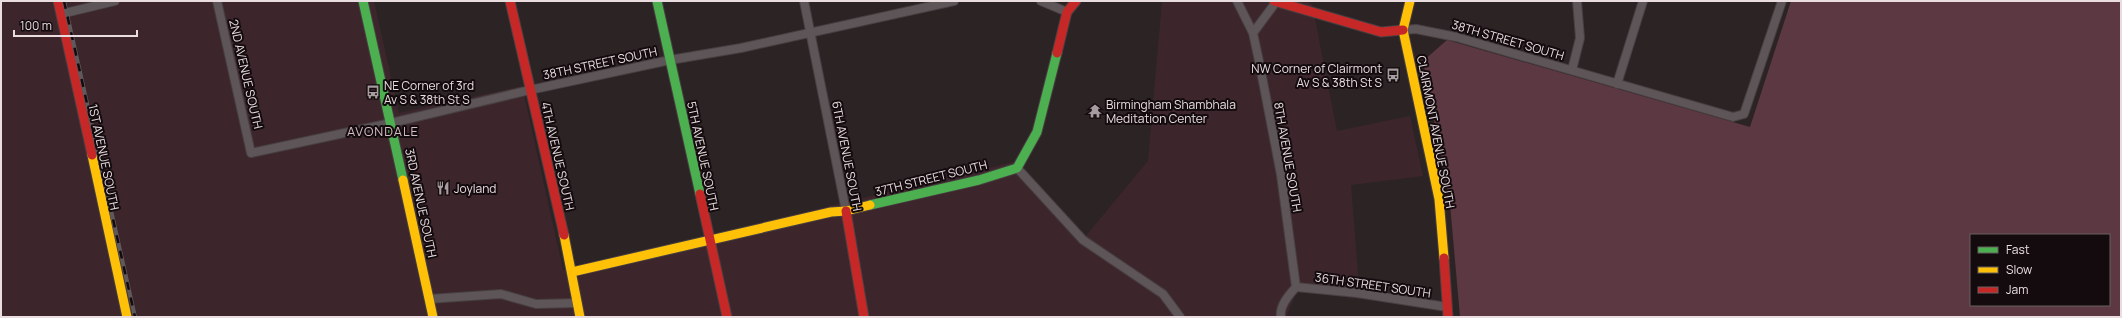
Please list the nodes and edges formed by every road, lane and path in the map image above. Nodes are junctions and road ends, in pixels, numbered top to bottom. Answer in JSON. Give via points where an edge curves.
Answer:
{"nodes":[{"id":1,"x":58,"y":1,"type":"edge"},
{"id":2,"x":115,"y":1,"type":"edge"},
{"id":3,"x":217,"y":1,"type":"edge"},
{"id":4,"x":363,"y":1,"type":"edge"},
{"id":5,"x":510,"y":1,"type":"edge"},
{"id":6,"x":657,"y":1,"type":"edge"},
{"id":7,"x":804,"y":1,"type":"edge"},
{"id":8,"x":954,"y":1,"type":"edge"},
{"id":9,"x":1041,"y":1,"type":"edge"},
{"id":10,"x":1076,"y":1,"type":"edge"},
{"id":11,"x":1237,"y":1,"type":"edge"},
{"id":12,"x":1275,"y":1,"type":"edge"},
{"id":13,"x":1410,"y":1,"type":"edge"},
{"id":14,"x":1577,"y":1,"type":"edge"},
{"id":15,"x":1643,"y":1,"type":"edge"},
{"id":16,"x":1782,"y":1,"type":"edge"},
{"id":17,"x":1067,"y":12,"type":"junction"},
{"id":18,"x":61,"y":14,"type":"junction"},
{"id":19,"x":1403,"y":30,"type":"junction"},
{"id":20,"x":810,"y":32,"type":"junction"},
{"id":21,"x":1253,"y":32,"type":"junction"},
{"id":22,"x":670,"y":60,"type":"junction"},
{"id":23,"x":1572,"y":70,"type":"junction"},
{"id":24,"x":1617,"y":84,"type":"junction"},
{"id":25,"x":530,"y":90,"type":"junction"},
{"id":26,"x":390,"y":123,"type":"junction"},
{"id":27,"x":251,"y":153,"type":"joint"},
{"id":28,"x":1017,"y":168,"type":"junction"},
{"id":29,"x":846,"y":211,"type":"junction"},
{"id":30,"x":709,"y":239,"type":"junction"},
{"id":31,"x":572,"y":272,"type":"junction"},
{"id":32,"x":1296,"y":287,"type":"junction"},
{"id":33,"x":429,"y":299,"type":"junction"},
{"id":34,"x":577,"y":303,"type":"junction"},
{"id":35,"x":1447,"y":307,"type":"junction"},
{"id":36,"x":127,"y":317,"type":"edge"},
{"id":37,"x":434,"y":317,"type":"edge"},
{"id":38,"x":580,"y":317,"type":"edge"},
{"id":39,"x":727,"y":317,"type":"edge"},
{"id":40,"x":864,"y":317,"type":"edge"},
{"id":41,"x":1180,"y":317,"type":"edge"},
{"id":42,"x":1281,"y":317,"type":"edge"},
{"id":43,"x":1448,"y":317,"type":"edge"}],
"edges":[{"from":1,"to":18,"type":"street","name":"1ST AVENUE SOUTH"},
{"from":2,"to":18,"type":"street"},
{"from":3,"to":27,"type":"street","name":"2ND AVENUE SOUTH"},
{"from":4,"to":26,"type":"street","name":"3RD AVENUE SOUTH"},
{"from":5,"to":25,"type":"street","name":"4TH AVENUE SOUTH"},
{"from":6,"to":22,"type":"street","name":"5TH AVENUE SOUTH"},
{"from":7,"to":20,"type":"street","name":"6TH AVENUE SOUTH"},
{"from":8,"to":20,"type":"street","name":"38TH STREET SOUTH"},
{"from":9,"to":17,"type":"street"},
{"from":10,"to":17,"type":"street"},
{"from":11,"to":21,"type":"street","name":"8TH AVENUE SOUTH"},
{"from":12,"to":19,"type":"street","name":"38TH STREET SOUTH","via":[[1381,32]]},
{"from":12,"to":21,"type":"street"},
{"from":13,"to":19,"type":"street","name":"CLAIRMONT AVENUE SOUTH"},
{"from":14,"to":23,"type":"street","via":[[1580,38]]},
{"from":15,"to":24,"type":"street"},
{"from":16,"to":24,"type":"street","name":"38TH STREET SOUTH","via":[[1744,114],[1733,117]]},
{"from":17,"to":28,"type":"street","via":[[1037,132]]},
{"from":18,"to":36,"type":"street","name":"1ST AVENUE SOUTH"},
{"from":19,"to":23,"type":"street","name":"38TH STREET SOUTH","via":[[1416,29],[1456,37]]},
{"from":19,"to":35,"type":"street","name":"CLAIRMONT AVENUE SOUTH","via":[[1439,199]]},
{"from":20,"to":22,"type":"street","name":"38TH STREET SOUTH","via":[[741,48]]},
{"from":20,"to":29,"type":"street","name":"6TH AVENUE SOUTH"},
{"from":21,"to":32,"type":"street","name":"8TH AVENUE SOUTH","via":[[1281,175]]},
{"from":22,"to":25,"type":"street","name":"38TH STREET SOUTH"},
{"from":22,"to":30,"type":"street","name":"5TH AVENUE SOUTH"},
{"from":23,"to":24,"type":"street","name":"38TH STREET SOUTH"},
{"from":25,"to":26,"type":"street","name":"38TH STREET SOUTH"},
{"from":25,"to":31,"type":"street","name":"4TH AVENUE SOUTH"},
{"from":26,"to":27,"type":"street","name":"38TH STREET SOUTH"},
{"from":26,"to":33,"type":"street","name":"3RD AVENUE SOUTH"},
{"from":28,"to":29,"type":"street","name":"37TH STREET SOUTH","via":[[979,180]]},
{"from":28,"to":41,"type":"street","via":[[1082,240],[1163,294]]},
{"from":29,"to":30,"type":"street","name":"37TH STREET SOUTH","via":[[831,212]]},
{"from":29,"to":40,"type":"street","name":"6TH AVENUE SOUTH"},
{"from":30,"to":31,"type":"street","name":"37TH STREET SOUTH"},
{"from":30,"to":39,"type":"street","name":"5TH AVENUE SOUTH"},
{"from":31,"to":34,"type":"street","name":"4TH AVENUE SOUTH"},
{"from":32,"to":35,"type":"street","name":"36TH STREET SOUTH","via":[[1357,293]]},
{"from":32,"to":42,"type":"street","via":[[1284,302]]},
{"from":33,"to":34,"type":"street","via":[[501,294],[536,304]]},
{"from":33,"to":37,"type":"street","name":"3RD AVENUE SOUTH"},
{"from":34,"to":38,"type":"street","name":"4TH AVENUE SOUTH"},
{"from":35,"to":43,"type":"street","name":"CLAIRMONT AVENUE SOUTH"}]}
